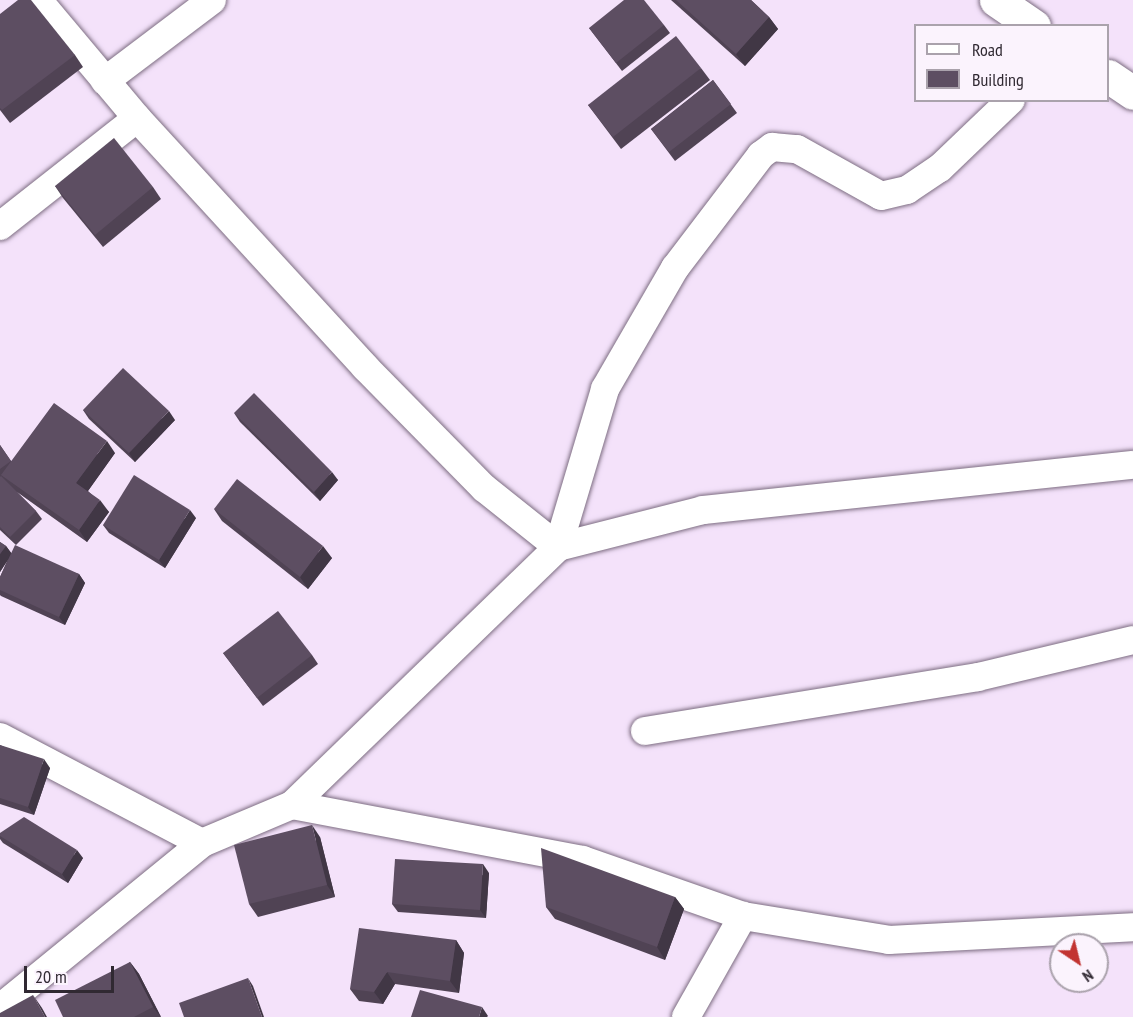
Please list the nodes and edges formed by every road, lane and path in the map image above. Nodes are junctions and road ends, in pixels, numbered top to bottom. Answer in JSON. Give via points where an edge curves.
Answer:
{"nodes":[{"id":1,"x":38,"y":0,"type":"edge"},
{"id":2,"x":212,"y":0,"type":"edge"},
{"id":3,"x":996,"y":0,"type":"edge"},
{"id":4,"x":1031,"y":24,"type":"edge"},
{"id":5,"x":1109,"y":77,"type":"edge"},
{"id":6,"x":105,"y":81,"type":"junction"},
{"id":7,"x":1133,"y":93,"type":"edge"},
{"id":8,"x":1009,"y":102,"type":"edge"},
{"id":9,"x":137,"y":118,"type":"junction"},
{"id":10,"x":0,"y":226,"type":"edge"},
{"id":11,"x":1133,"y":465,"type":"edge"},
{"id":12,"x":558,"y":547,"type":"junction"},
{"id":13,"x":1133,"y":640,"type":"edge"},
{"id":14,"x":645,"y":731,"type":"dead end"},
{"id":15,"x":0,"y":737,"type":"edge"},
{"id":16,"x":292,"y":804,"type":"junction"},
{"id":17,"x":202,"y":843,"type":"junction"},
{"id":18,"x":743,"y":916,"type":"junction"},
{"id":19,"x":1133,"y":927,"type":"edge"},
{"id":20,"x":0,"y":1008,"type":"edge"},
{"id":21,"x":686,"y":1017,"type":"edge"}],
"edges":[{"from":1,"to":6,"type":"street"},
{"from":2,"to":6,"type":"street"},
{"from":3,"to":4,"type":"main road"},
{"from":5,"to":7,"type":"main road"},
{"from":6,"to":9,"type":"street"},
{"from":8,"to":12,"type":"street","via":[[940,168],[907,190],[881,196],[786,145],[761,155],[675,268],[605,388]]},
{"from":9,"to":10,"type":"street"},
{"from":9,"to":12,"type":"street","via":[[365,367],[484,488]]},
{"from":11,"to":12,"type":"street","via":[[703,510]]},
{"from":12,"to":16,"type":"street"},
{"from":13,"to":14,"type":"street","via":[[978,676]]},
{"from":15,"to":17,"type":"street"},
{"from":16,"to":17,"type":"street"},
{"from":16,"to":18,"type":"street","via":[[583,860]]},
{"from":17,"to":20,"type":"street"},
{"from":18,"to":19,"type":"street","via":[[889,940]]},
{"from":18,"to":21,"type":"street"}]}
